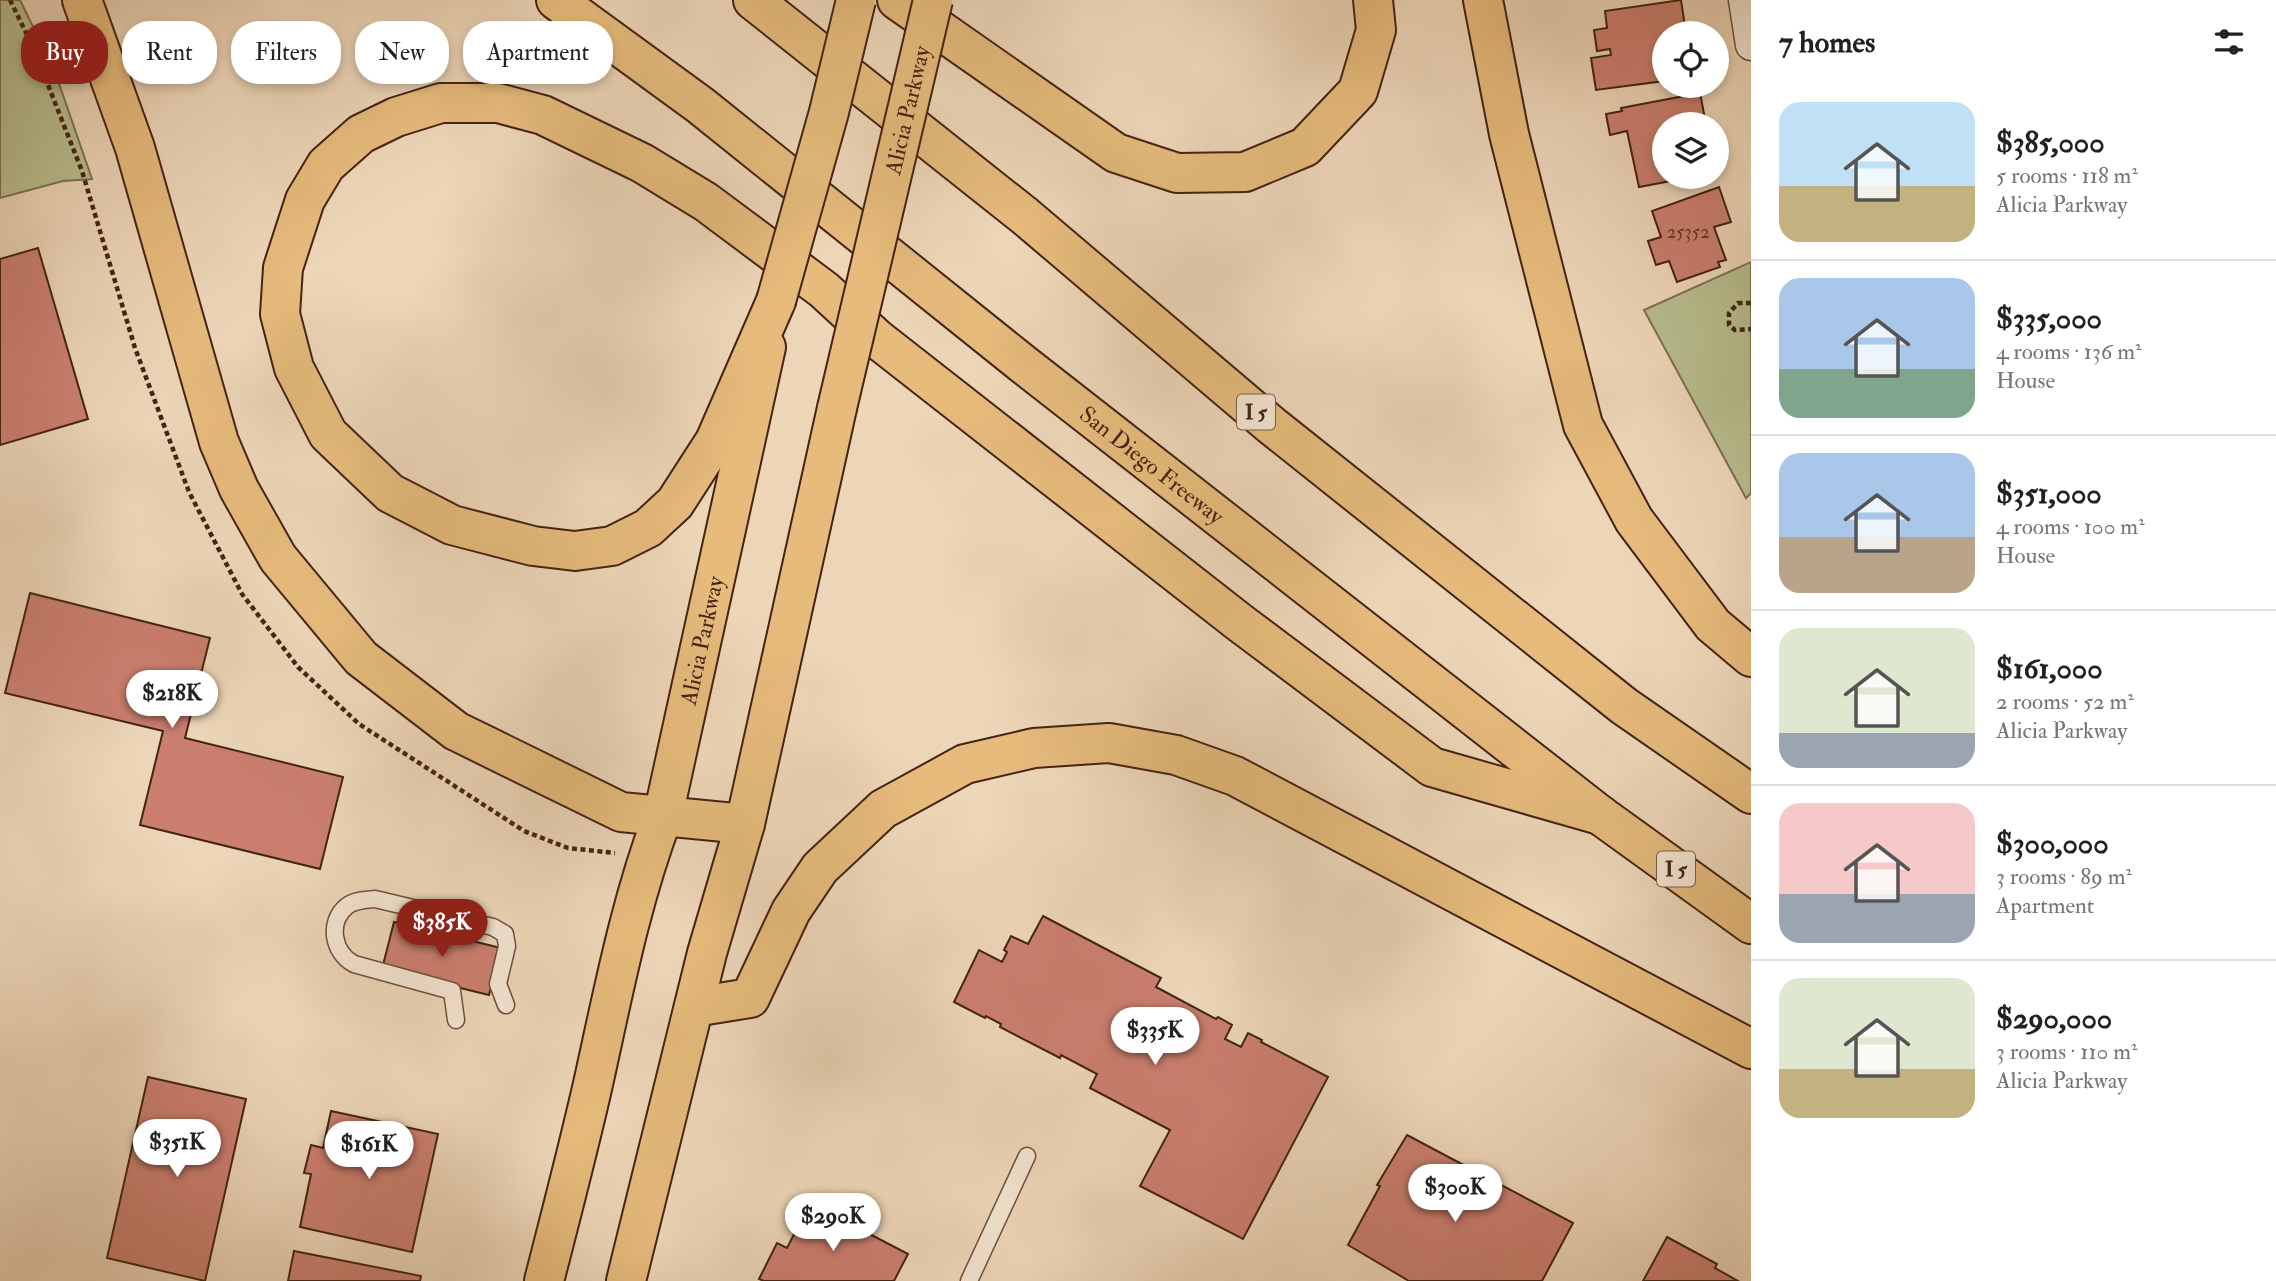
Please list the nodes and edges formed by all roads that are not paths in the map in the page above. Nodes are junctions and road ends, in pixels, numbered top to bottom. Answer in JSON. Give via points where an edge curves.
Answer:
{"nodes":[{"id":1,"x":82,"y":0,"type":"edge"},
{"id":2,"x":556,"y":0,"type":"edge"},
{"id":3,"x":753,"y":0,"type":"edge"},
{"id":4,"x":856,"y":0,"type":"edge"},
{"id":5,"x":897,"y":0,"type":"edge"},
{"id":6,"x":933,"y":0,"type":"edge"},
{"id":7,"x":1373,"y":0,"type":"edge"},
{"id":8,"x":1483,"y":0,"type":"edge"},
{"id":9,"x":1744,"y":0,"type":"edge"},
{"id":10,"x":1751,"y":45,"type":"edge"},
{"id":11,"x":776,"y":301,"type":"junction"},
{"id":12,"x":1751,"y":657,"type":"edge"},
{"id":13,"x":1751,"y":793,"type":"edge"},
{"id":14,"x":663,"y":816,"type":"junction"},
{"id":15,"x":1600,"y":816,"type":"junction"},
{"id":16,"x":745,"y":824,"type":"junction"},
{"id":17,"x":1751,"y":923,"type":"edge"},
{"id":18,"x":506,"y":1004,"type":"dead end"},
{"id":19,"x":694,"y":1007,"type":"junction"},
{"id":20,"x":456,"y":1020,"type":"dead end"},
{"id":21,"x":1751,"y":1049,"type":"edge"},
{"id":22,"x":1027,"y":1156,"type":"dead end"},
{"id":23,"x":544,"y":1281,"type":"edge"},
{"id":24,"x":626,"y":1281,"type":"edge"},
{"id":25,"x":969,"y":1281,"type":"edge"}],
"edges":[{"from":1,"to":14,"type":"main road","via":[[135,148],[219,442],[278,558],[361,658],[456,730],[621,811]]},
{"from":2,"to":15,"type":"main road","name":"San Diego Freeway","number":"I 5","via":[[700,105]]},
{"from":3,"to":13,"type":"main road","number":"I 5","via":[[1025,216],[1271,425],[1624,706]]},
{"from":4,"to":11,"type":"main road","name":"Alicia Parkway","bridge":true},
{"from":5,"to":7,"type":"main road","via":[[1116,153],[1177,173],[1245,172],[1305,147],[1358,91],[1376,30]]},
{"from":6,"to":16,"type":"main road","name":"Alicia Parkway","bridge":true},
{"from":8,"to":12,"type":"main road","via":[[1508,134],[1583,425],[1634,520],[1713,625]]},
{"from":9,"to":10,"type":"street"},
{"from":11,"to":14,"type":"main road","name":"Alicia Parkway"},
{"from":11,"to":15,"type":"main road","via":[[715,441],[675,503],[648,528],[612,546],[575,551],[533,546],[452,525],[390,493],[328,434],[294,368],[280,314],[283,268],[305,200],[326,165],[361,134],[441,103],[498,103],[543,115],[642,163],[706,202],[824,289],[876,338],[1238,622],[1432,767]]},
{"from":14,"to":16,"type":"main road"},
{"from":14,"to":23,"type":"main road","name":"Alicia Parkway","via":[[626,933]]},
{"from":15,"to":17,"type":"main road","name":"San Diego Freeway","number":"I 5"},
{"from":16,"to":19,"type":"main road","name":"Alicia Parkway"},
{"from":18,"to":20,"type":"lane","via":[[498,984],[507,946],[505,934],[375,900],[349,904],[335,925],[334,938],[344,959],[452,991]]},
{"from":19,"to":21,"type":"main road","via":[[750,998],[805,888],[837,850],[883,809],[965,764],[1034,748],[1109,743],[1176,755],[1235,776]]},
{"from":19,"to":24,"type":"main road","name":"Alicia Parkway"},
{"from":22,"to":25,"type":"lane"}]}
